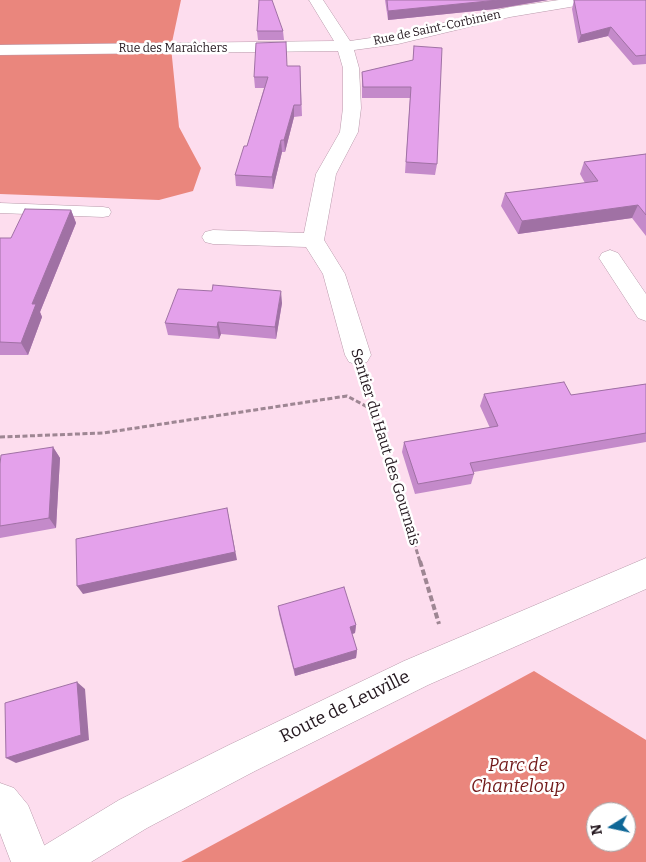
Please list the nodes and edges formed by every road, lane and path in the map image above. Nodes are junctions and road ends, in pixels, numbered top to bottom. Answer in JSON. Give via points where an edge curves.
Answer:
{"nodes":[{"id":1,"x":316,"y":0,"type":"edge"},
{"id":2,"x":588,"y":0,"type":"edge"},
{"id":3,"x":346,"y":46,"type":"junction"},
{"id":4,"x":0,"y":50,"type":"edge"},
{"id":5,"x":0,"y":208,"type":"edge"},
{"id":6,"x":103,"y":212,"type":"dead end"},
{"id":7,"x":213,"y":237,"type":"dead end"},
{"id":8,"x":313,"y":240,"type":"junction"},
{"id":9,"x":610,"y":258,"type":"dead end"},
{"id":10,"x":646,"y":312,"type":"edge"},
{"id":11,"x":358,"y":355,"type":"joint"},
{"id":12,"x":374,"y":411,"type":"junction"},
{"id":13,"x":0,"y":437,"type":"edge"},
{"id":14,"x":646,"y":573,"type":"edge"},
{"id":15,"x":449,"y":658,"type":"junction"},
{"id":16,"x":0,"y":802,"type":"edge"},
{"id":17,"x":30,"y":862,"type":"edge"},
{"id":18,"x":54,"y":862,"type":"edge"}],
"edges":[{"from":1,"to":3,"type":"street"},
{"from":2,"to":3,"type":"street","name":"Rue de Saint-Corbinien","via":[[510,12],[391,40]]},
{"from":3,"to":4,"type":"street","name":"Rue des Maraîchers"},
{"from":3,"to":8,"type":"street","via":[[351,68],[349,132],[326,174]]},
{"from":5,"to":6,"type":"lane"},
{"from":7,"to":8,"type":"street"},
{"from":8,"to":11,"type":"street","name":"Sentier du Haut des Gournais","via":[[334,274]]},
{"from":9,"to":10,"type":"street"},
{"from":11,"to":12,"type":"path","name":"Sentier du Haut des Gournais"},
{"from":12,"to":13,"type":"path","via":[[347,396],[103,433]]},
{"from":12,"to":15,"type":"path","name":"Sentier du Haut des Gournais"},
{"from":14,"to":15,"type":"street","name":"Route de Leuville"},
{"from":15,"to":18,"type":"street","name":"Route de Leuville","via":[[133,814]]},
{"from":16,"to":17,"type":"street","via":[[14,819]]}]}
